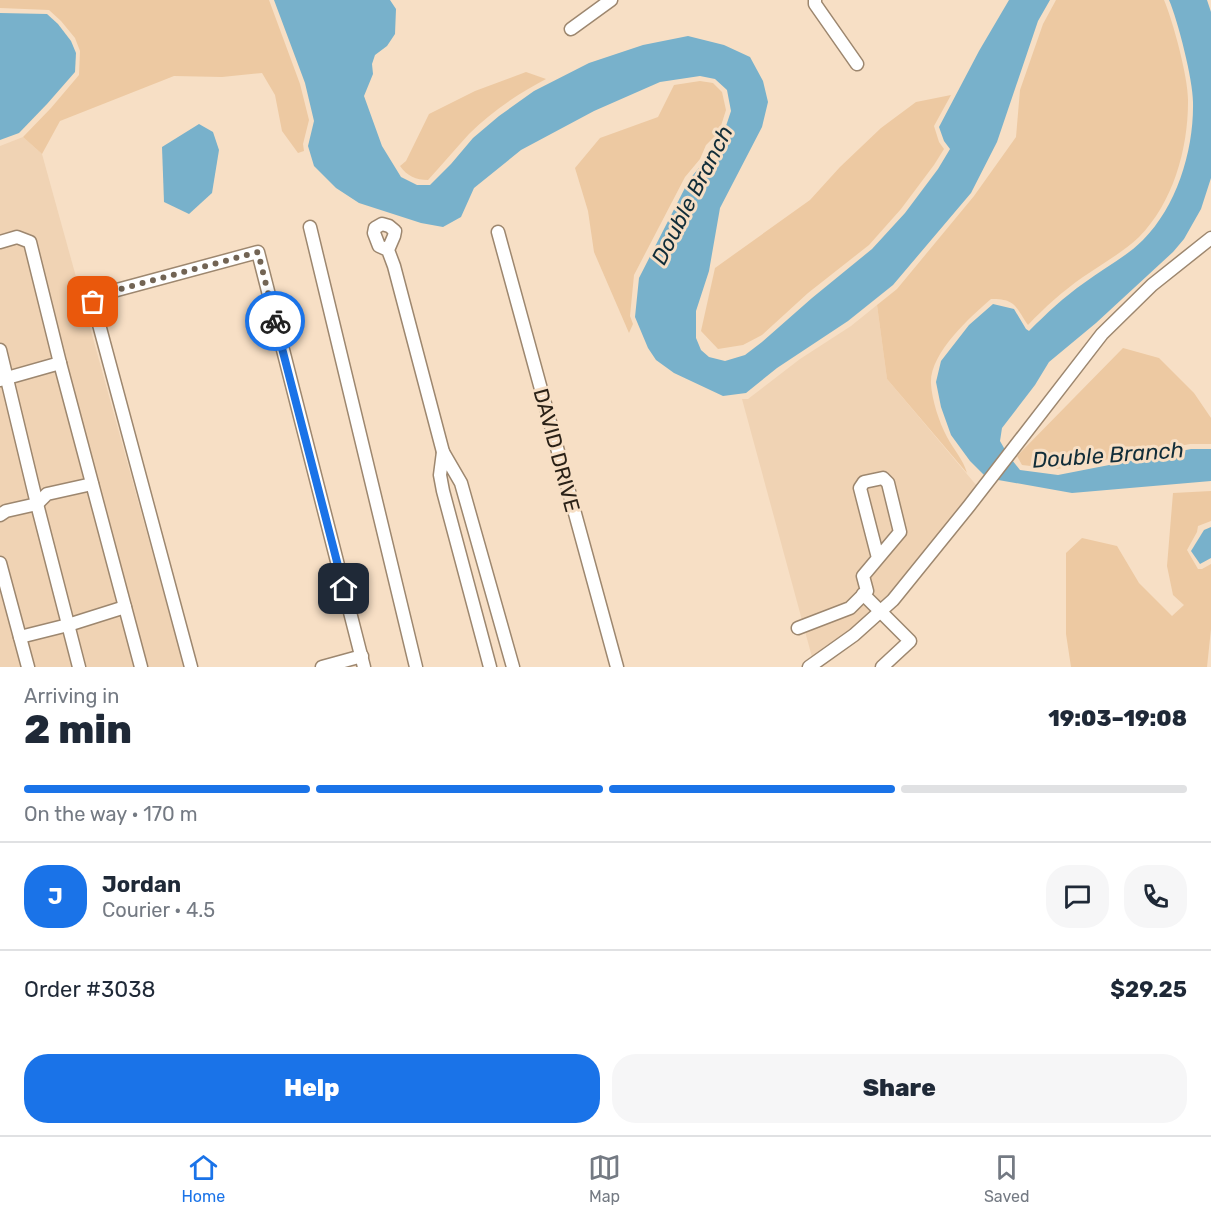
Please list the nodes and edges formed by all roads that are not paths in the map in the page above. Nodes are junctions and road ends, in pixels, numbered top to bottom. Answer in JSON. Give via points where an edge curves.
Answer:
{"nodes":[{"id":1,"x":610,"y":0,"type":"edge"},
{"id":2,"x":815,"y":0,"type":"edge"},
{"id":3,"x":571,"y":29,"type":"dead end"},
{"id":4,"x":857,"y":64,"type":"dead end"},
{"id":5,"x":310,"y":227,"type":"dead end"},
{"id":6,"x":498,"y":232,"type":"dead end"},
{"id":7,"x":1211,"y":238,"type":"edge"},
{"id":8,"x":0,"y":242,"type":"edge"},
{"id":9,"x":388,"y":250,"type":"dead end"},
{"id":10,"x":0,"y":351,"type":"edge"},
{"id":11,"x":60,"y":363,"type":"junction"},
{"id":12,"x":4,"y":379,"type":"edge"},
{"id":13,"x":443,"y":452,"type":"junction"},
{"id":14,"x":92,"y":484,"type":"junction"},
{"id":15,"x":37,"y":504,"type":"junction"},
{"id":16,"x":0,"y":515,"type":"edge"},
{"id":17,"x":470,"y":517,"type":"junction"},
{"id":18,"x":451,"y":522,"type":"junction"},
{"id":19,"x":878,"y":558,"type":"junction"},
{"id":20,"x":0,"y":563,"type":"edge"},
{"id":21,"x":863,"y":594,"type":"junction"},
{"id":22,"x":125,"y":607,"type":"junction"},
{"id":23,"x":880,"y":611,"type":"junction"},
{"id":24,"x":498,"y":616,"type":"junction"},
{"id":25,"x":478,"y":621,"type":"junction"},
{"id":26,"x":68,"y":625,"type":"junction"},
{"id":27,"x":798,"y":628,"type":"dead end"},
{"id":28,"x":20,"y":637,"type":"junction"},
{"id":29,"x":363,"y":662,"type":"edge"},
{"id":30,"x":28,"y":667,"type":"edge"},
{"id":31,"x":79,"y":667,"type":"edge"},
{"id":32,"x":141,"y":667,"type":"edge"},
{"id":33,"x":191,"y":667,"type":"edge"},
{"id":34,"x":322,"y":667,"type":"edge"},
{"id":35,"x":416,"y":667,"type":"edge"},
{"id":36,"x":490,"y":667,"type":"edge"},
{"id":37,"x":513,"y":667,"type":"edge"},
{"id":38,"x":617,"y":667,"type":"edge"},
{"id":39,"x":809,"y":667,"type":"edge"},
{"id":40,"x":882,"y":667,"type":"edge"}],
"edges":[{"from":1,"to":3,"type":"street"},
{"from":2,"to":4,"type":"street"},
{"from":5,"to":35,"type":"street"},
{"from":6,"to":38,"type":"street","name":"DAVID DRIVE"},
{"from":7,"to":23,"type":"street","via":[[1152,285],[1102,334],[969,506]]},
{"from":8,"to":11,"type":"street","via":[[17,237],[30,242]]},
{"from":9,"to":13,"type":"street"},
{"from":10,"to":12,"type":"street"},
{"from":11,"to":12,"type":"street"},
{"from":11,"to":14,"type":"street"},
{"from":12,"to":15,"type":"street"},
{"from":13,"to":17,"type":"street","via":[[461,483]]},
{"from":13,"to":18,"type":"street","via":[[440,475]]},
{"from":14,"to":15,"type":"street","via":[[47,494]]},
{"from":14,"to":22,"type":"street"},
{"from":15,"to":16,"type":"street"},
{"from":15,"to":26,"type":"street"},
{"from":17,"to":18,"type":"street"},
{"from":17,"to":24,"type":"street"},
{"from":18,"to":25,"type":"street"},
{"from":19,"to":19,"type":"street","via":[[900,532],[888,483],[883,478],[864,482],[860,488]]},
{"from":19,"to":21,"type":"street","via":[[863,576],[867,591]]},
{"from":20,"to":28,"type":"street"},
{"from":21,"to":23,"type":"street"},
{"from":21,"to":27,"type":"street","via":[[850,608]]},
{"from":22,"to":26,"type":"street"},
{"from":22,"to":32,"type":"street"},
{"from":23,"to":39,"type":"street"},
{"from":23,"to":40,"type":"street","via":[[910,641]]},
{"from":24,"to":25,"type":"street"},
{"from":24,"to":37,"type":"street"},
{"from":25,"to":36,"type":"street"},
{"from":26,"to":28,"type":"street"},
{"from":26,"to":31,"type":"street"},
{"from":28,"to":30,"type":"street"},
{"from":29,"to":33,"type":"street","via":[[258,252],[102,294],[93,302]]},
{"from":29,"to":34,"type":"street"}]}
